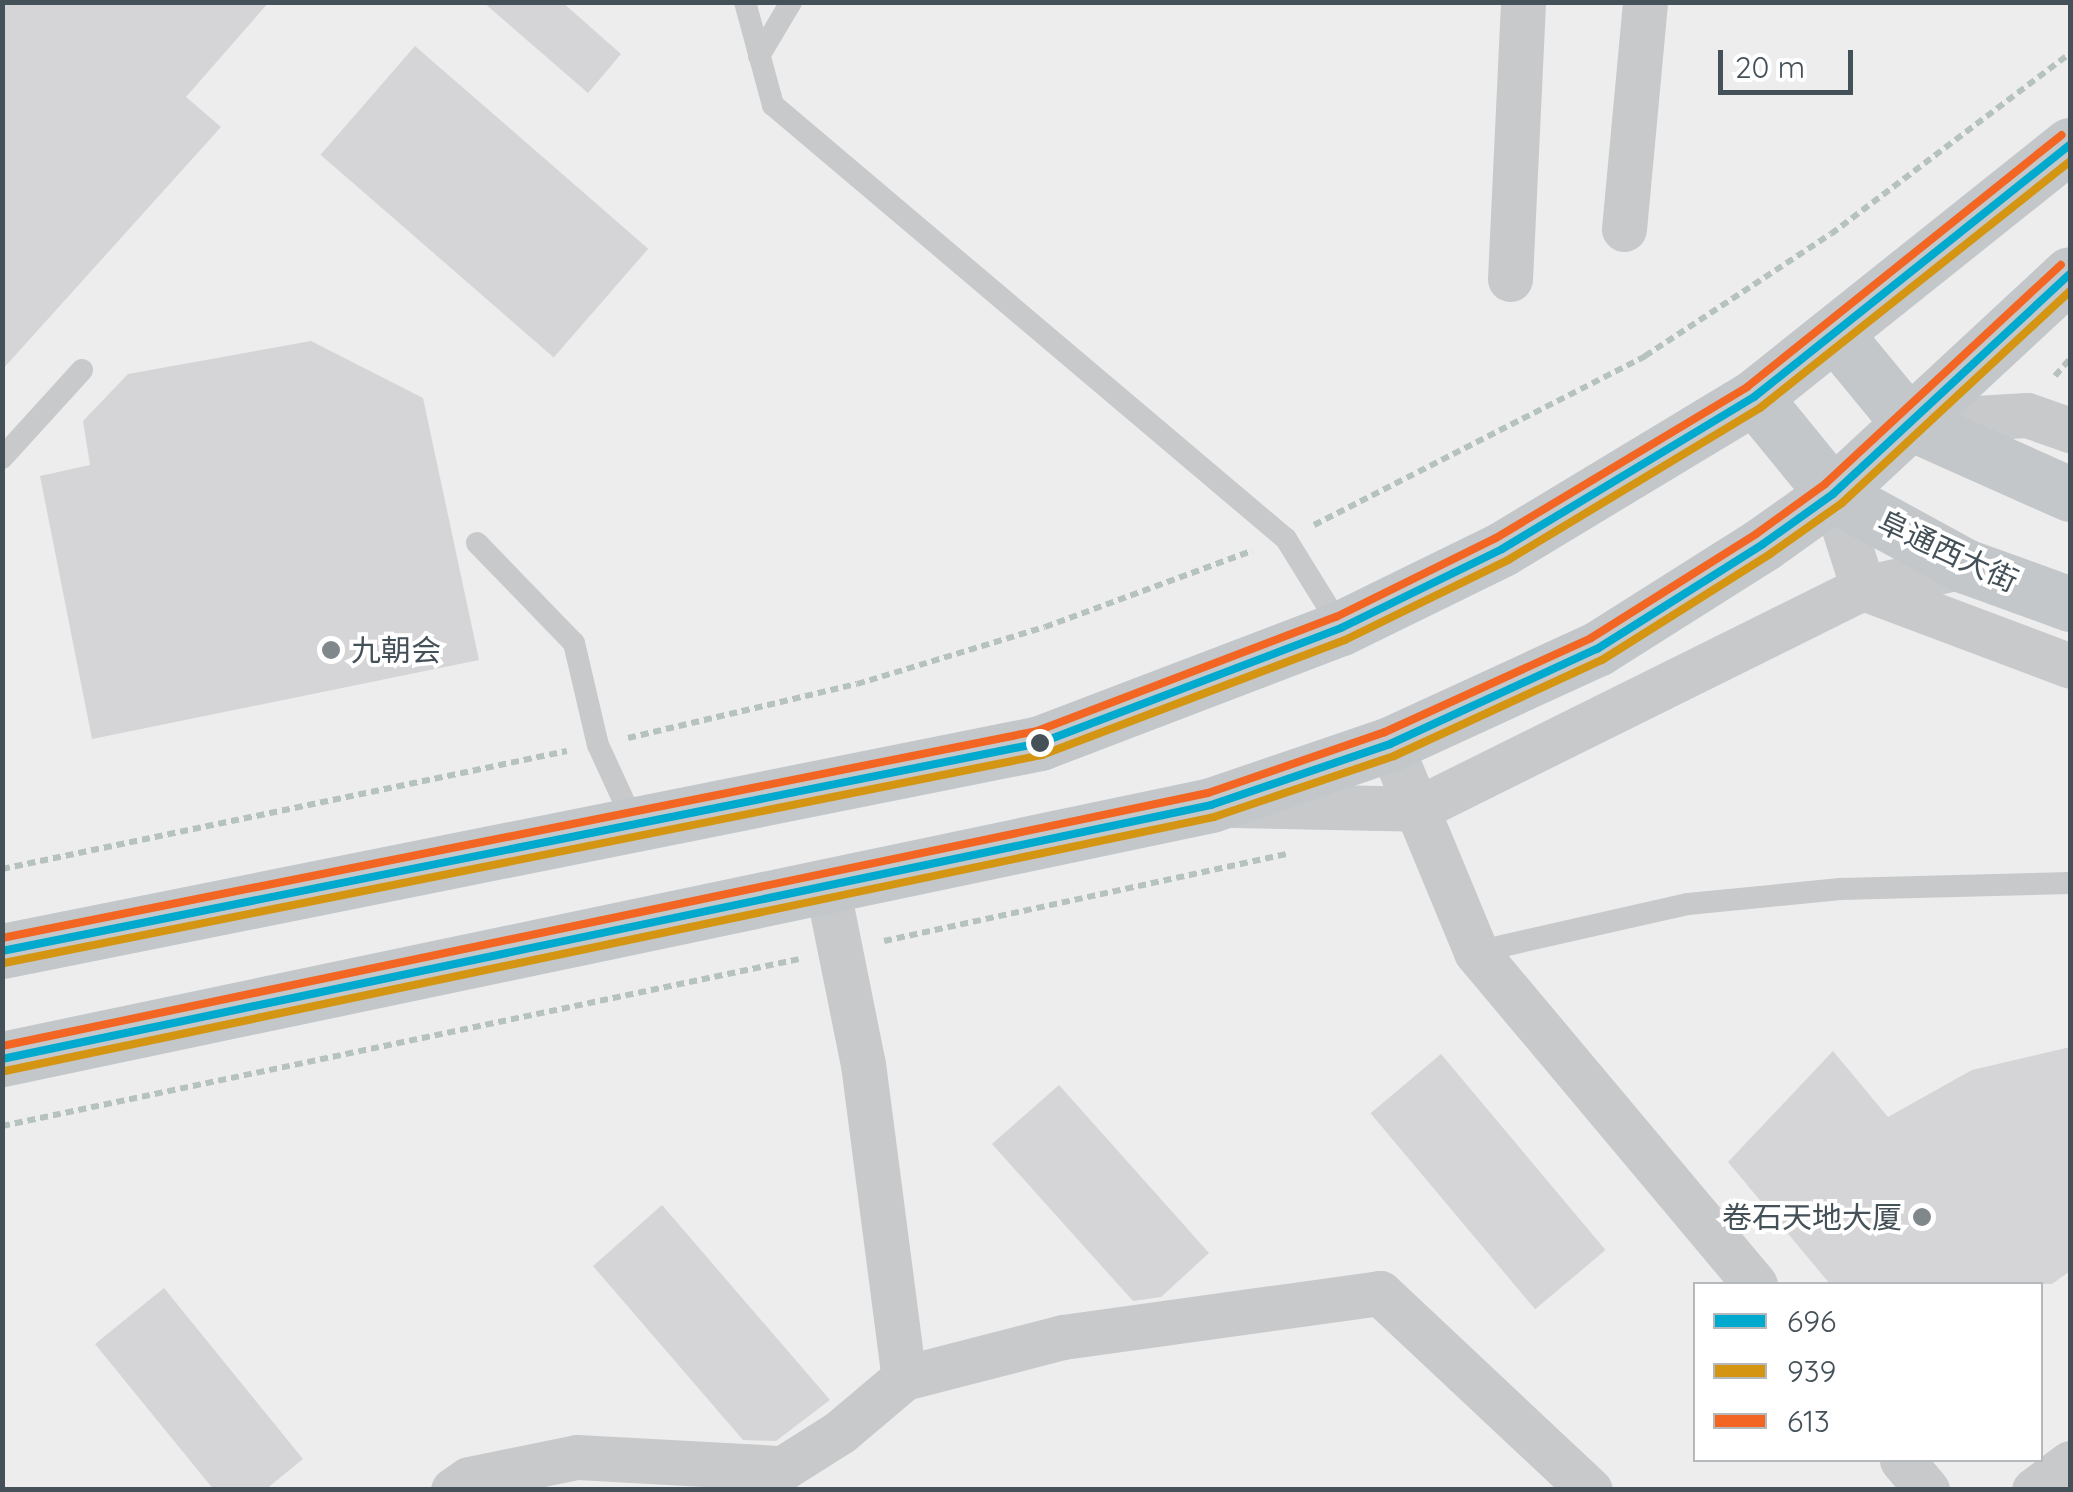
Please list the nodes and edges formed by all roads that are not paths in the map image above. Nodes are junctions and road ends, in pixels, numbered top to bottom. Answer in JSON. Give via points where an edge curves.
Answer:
{"nodes":[{"id":1,"x":744,"y":2,"type":"edge"},
{"id":2,"x":791,"y":2,"type":"edge"},
{"id":3,"x":1523,"y":2,"type":"edge"},
{"id":4,"x":1645,"y":2,"type":"edge"},
{"id":5,"x":759,"y":56,"type":"junction"},
{"id":6,"x":2070,"y":145,"type":"edge"},
{"id":7,"x":1624,"y":229,"type":"dead end"},
{"id":8,"x":2070,"y":274,"type":"edge"},
{"id":9,"x":1510,"y":279,"type":"dead end"},
{"id":10,"x":1837,"y":336,"type":"junction"},
{"id":11,"x":82,"y":370,"type":"dead end"},
{"id":12,"x":1754,"y":397,"type":"junction"},
{"id":13,"x":1908,"y":422,"type":"junction"},
{"id":14,"x":2070,"y":430,"type":"edge"},
{"id":15,"x":2,"y":458,"type":"edge"},
{"id":16,"x":1833,"y":494,"type":"junction"},
{"id":17,"x":2070,"y":494,"type":"edge"},
{"id":18,"x":477,"y":543,"type":"dead end"},
{"id":19,"x":1964,"y":566,"type":"junction"},
{"id":20,"x":1862,"y":588,"type":"junction"},
{"id":21,"x":2070,"y":604,"type":"edge"},
{"id":22,"x":1342,"y":628,"type":"junction"},
{"id":23,"x":2070,"y":666,"type":"edge"},
{"id":24,"x":1390,"y":744,"type":"junction"},
{"id":25,"x":1210,"y":805,"type":"junction"},
{"id":26,"x":1417,"y":809,"type":"junction"},
{"id":27,"x":633,"y":821,"type":"junction"},
{"id":28,"x":2070,"y":882,"type":"edge"},
{"id":29,"x":826,"y":886,"type":"junction"},
{"id":30,"x":2,"y":951,"type":"edge"},
{"id":31,"x":1476,"y":952,"type":"junction"},
{"id":32,"x":2,"y":1059,"type":"edge"},
{"id":33,"x":1753,"y":1282,"type":"edge"},
{"id":34,"x":904,"y":1378,"type":"junction"},
{"id":35,"x":1904,"y":1462,"type":"edge"},
{"id":36,"x":2070,"y":1462,"type":"edge"},
{"id":37,"x":453,"y":1490,"type":"edge"},
{"id":38,"x":1590,"y":1490,"type":"edge"},
{"id":39,"x":1927,"y":1490,"type":"edge"},
{"id":40,"x":2034,"y":1490,"type":"edge"}],
"edges":[{"from":1,"to":5,"type":"lane"},
{"from":2,"to":5,"type":"lane"},
{"from":3,"to":9,"type":"street"},
{"from":4,"to":7,"type":"street"},
{"from":5,"to":22,"type":"lane","via":[[773,106],[1286,539]]},
{"from":6,"to":10,"type":"main road"},
{"from":8,"to":13,"type":"main road"},
{"from":10,"to":12,"type":"main road"},
{"from":10,"to":13,"type":"main road"},
{"from":11,"to":15,"type":"lane"},
{"from":12,"to":16,"type":"main road","name":"阜通西大街"},
{"from":12,"to":22,"type":"main road","via":[[1502,549]]},
{"from":13,"to":14,"type":"street","via":[[2027,415]]},
{"from":13,"to":16,"type":"main road"},
{"from":13,"to":17,"type":"main road"},
{"from":16,"to":19,"type":"main road","name":"阜通西大街"},
{"from":16,"to":20,"type":"street"},
{"from":16,"to":24,"type":"main road","via":[[1597,649]]},
{"from":18,"to":27,"type":"lane","via":[[574,643],[598,745]]},
{"from":19,"to":20,"type":"street"},
{"from":19,"to":21,"type":"main road","name":"阜通西大街"},
{"from":20,"to":23,"type":"street"},
{"from":20,"to":26,"type":"street"},
{"from":22,"to":27,"type":"main road","via":[[1040,743]]},
{"from":24,"to":25,"type":"main road"},
{"from":24,"to":26,"type":"street"},
{"from":25,"to":26,"type":"street"},
{"from":25,"to":29,"type":"main road"},
{"from":26,"to":31,"type":"street"},
{"from":27,"to":30,"type":"main road"},
{"from":28,"to":31,"type":"lane","via":[[1840,889],[1688,904]]},
{"from":29,"to":32,"type":"main road"},
{"from":29,"to":34,"type":"street","via":[[863,1064]]},
{"from":31,"to":33,"type":"street"},
{"from":34,"to":37,"type":"street","via":[[840,1432],[783,1468],[577,1456],[470,1480]]},
{"from":34,"to":38,"type":"street","via":[[1062,1336],[1380,1293]]},
{"from":35,"to":39,"type":"street"},
{"from":36,"to":40,"type":"street"}]}
